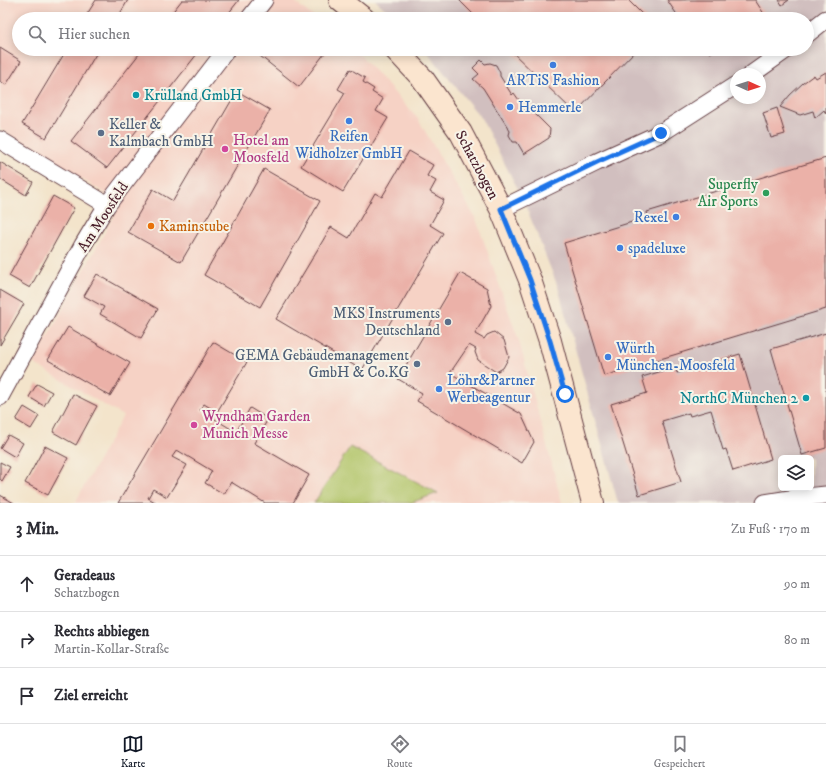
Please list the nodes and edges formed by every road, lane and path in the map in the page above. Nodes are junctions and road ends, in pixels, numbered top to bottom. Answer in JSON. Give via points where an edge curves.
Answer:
{"nodes":[{"id":1,"x":264,"y":0,"type":"edge"},
{"id":2,"x":340,"y":0,"type":"edge"},
{"id":3,"x":255,"y":12,"type":"edge"},
{"id":4,"x":355,"y":12,"type":"edge"},
{"id":5,"x":826,"y":18,"type":"edge"},
{"id":6,"x":814,"y":29,"type":"edge"},
{"id":7,"x":826,"y":32,"type":"edge"},
{"id":8,"x":814,"y":34,"type":"edge"},
{"id":9,"x":222,"y":56,"type":"edge"},
{"id":10,"x":402,"y":56,"type":"edge"},
{"id":11,"x":777,"y":56,"type":"edge"},
{"id":12,"x":760,"y":68,"type":"edge"},
{"id":13,"x":730,"y":89,"type":"edge"},
{"id":14,"x":0,"y":140,"type":"edge"},
{"id":15,"x":107,"y":205,"type":"junction"},
{"id":16,"x":501,"y":209,"type":"junction"},
{"id":17,"x":0,"y":397,"type":"edge"},
{"id":18,"x":826,"y":495,"type":"edge"},
{"id":19,"x":593,"y":503,"type":"edge"},
{"id":20,"x":765,"y":503,"type":"edge"}],
"edges":[{"from":1,"to":3,"type":"street"},
{"from":2,"to":4,"type":"main road"},
{"from":5,"to":6,"type":"street"},
{"from":7,"to":8,"type":"street"},
{"from":9,"to":15,"type":"street","name":"Am Moosfeld"},
{"from":10,"to":16,"type":"main road","name":"Schatzbogen","via":[[423,79],[461,133]]},
{"from":11,"to":12,"type":"street"},
{"from":13,"to":16,"type":"street","via":[[661,133]]},
{"from":14,"to":15,"type":"street"},
{"from":15,"to":17,"type":"street","name":"Am Moosfeld"},
{"from":16,"to":19,"type":"main road","name":"Schatzbogen","via":[[530,280],[550,341]]},
{"from":18,"to":20,"type":"street"}]}
